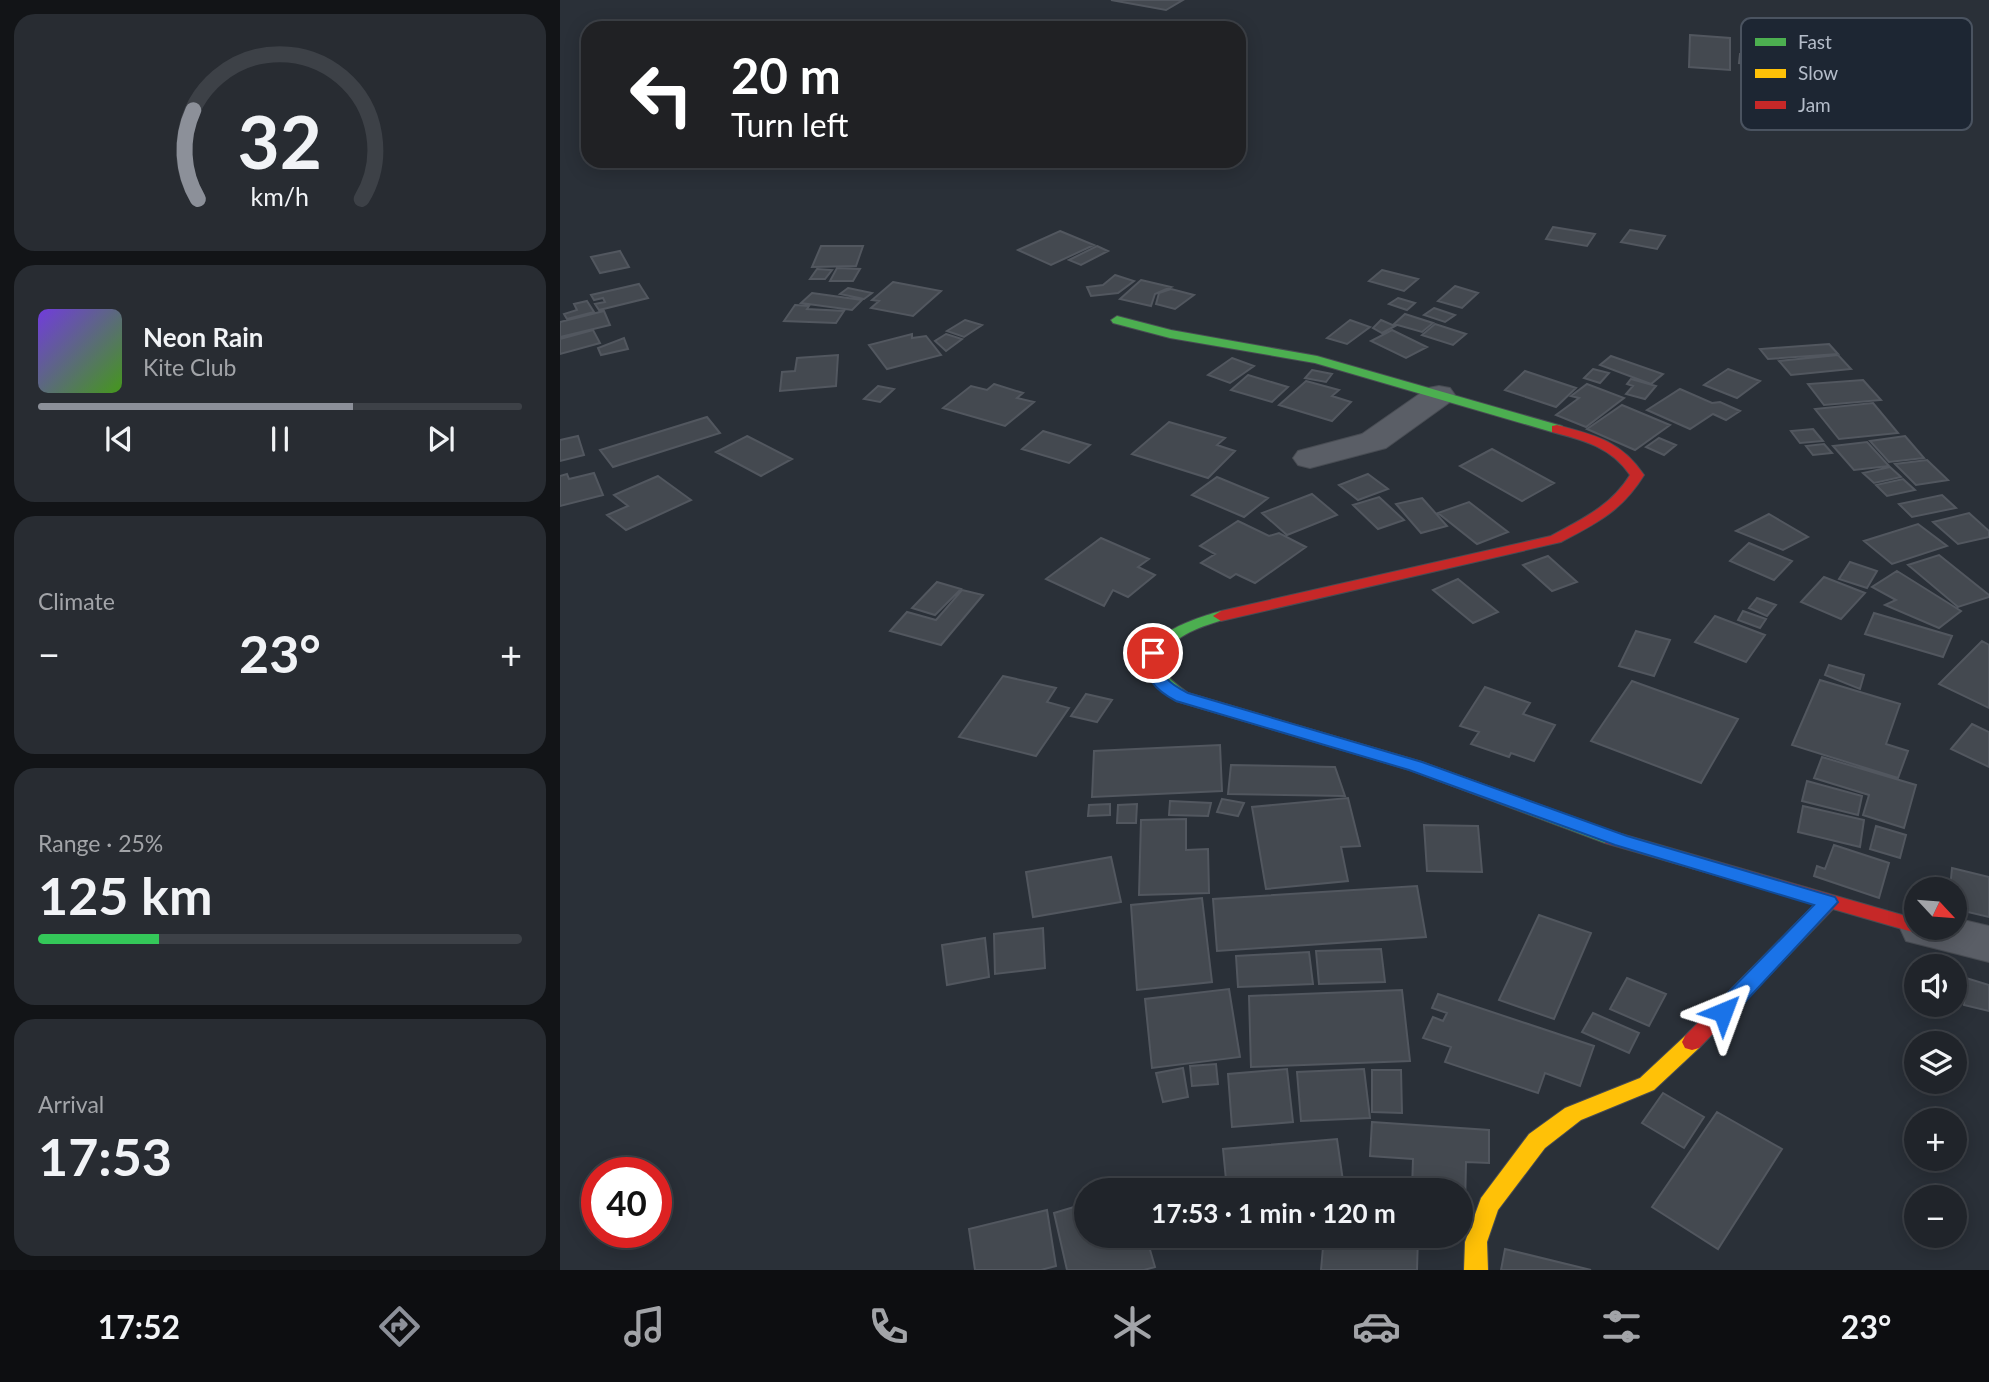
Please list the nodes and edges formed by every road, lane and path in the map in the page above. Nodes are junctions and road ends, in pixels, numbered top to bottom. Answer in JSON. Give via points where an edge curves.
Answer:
{"nodes":[{"id":1,"x":1117,"y":320,"type":"dead end"},
{"id":2,"x":1439,"y":395,"type":"junction"},
{"id":3,"x":1310,"y":458,"type":"dead end"},
{"id":4,"x":1829,"y":902,"type":"junction"},
{"id":5,"x":1904,"y":923,"type":"edge"},
{"id":6,"x":1967,"y":939,"type":"edge"},
{"id":7,"x":1989,"y":944,"type":"edge"},
{"id":8,"x":1476,"y":1270,"type":"edge"}],
"edges":[{"from":1,"to":2,"type":"street","via":[[1317,360]]},
{"from":2,"to":3,"type":"street","via":[[1374,440]]},
{"from":2,"to":4,"type":"street","via":[[1603,442],[1627,457],[1637,475],[1598,516],[1542,544],[1319,591],[1187,626],[1166,638],[1153,653],[1152,669],[1164,688],[1416,766],[1622,841]]},
{"from":4,"to":5,"type":"street"},
{"from":4,"to":8,"type":"street","via":[[1647,1084],[1573,1115],[1537,1141],[1489,1205],[1476,1242]]},
{"from":6,"to":7,"type":"street"}]}
